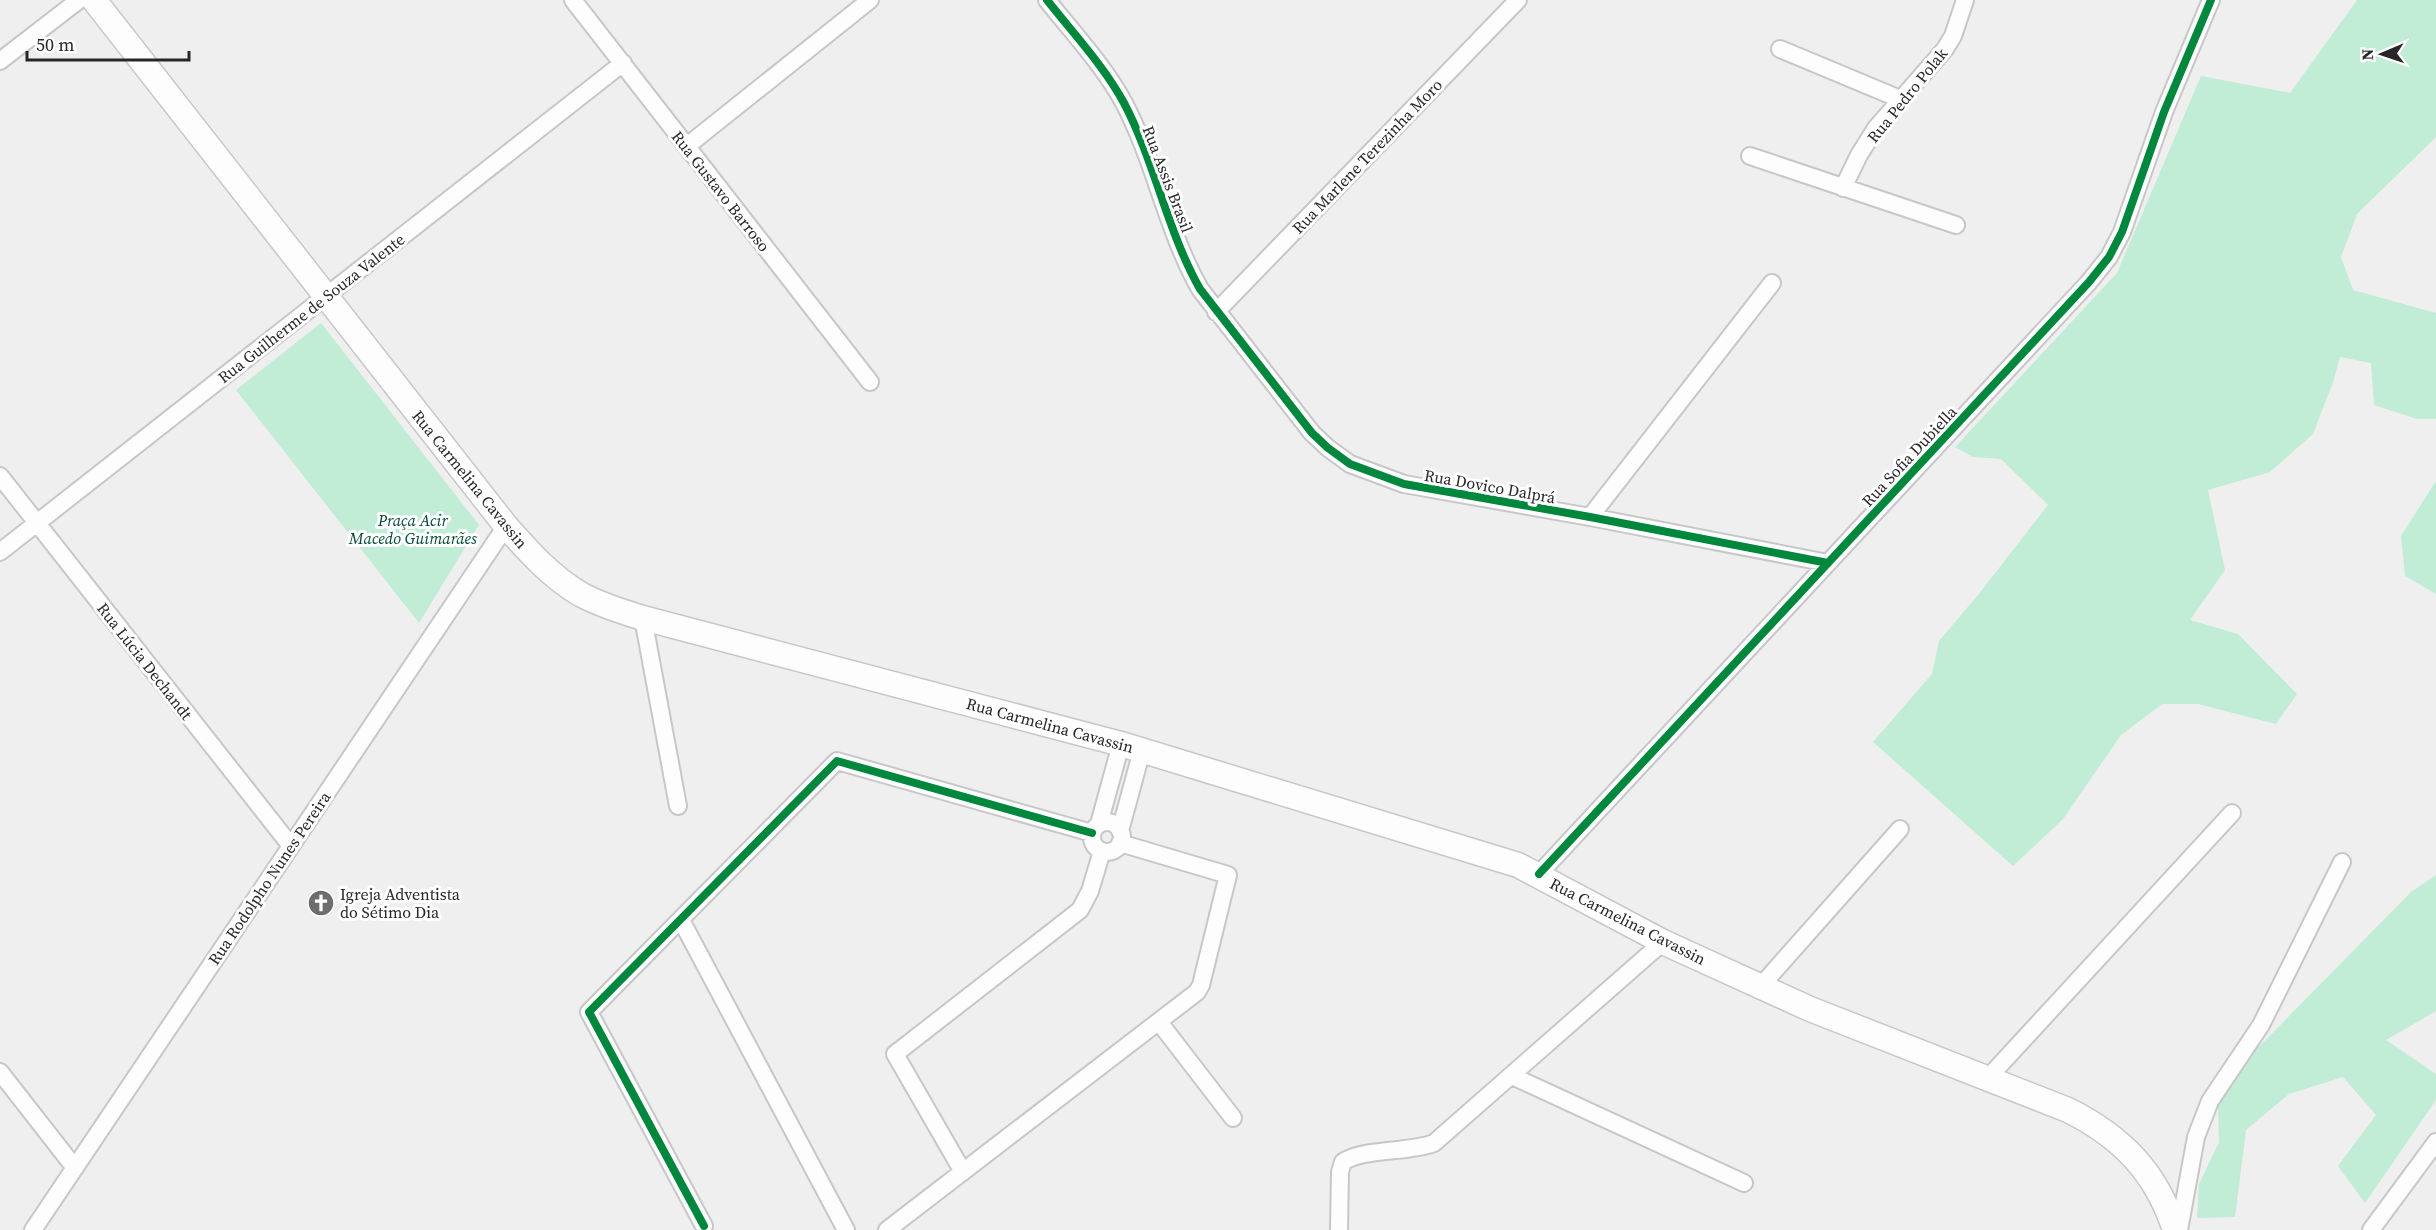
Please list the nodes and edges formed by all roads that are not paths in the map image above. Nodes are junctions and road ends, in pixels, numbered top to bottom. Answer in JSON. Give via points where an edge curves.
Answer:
{"nodes":[{"id":1,"x":79,"y":0,"type":"edge"},
{"id":2,"x":93,"y":0,"type":"edge"},
{"id":3,"x":573,"y":0,"type":"edge"},
{"id":4,"x":870,"y":0,"type":"edge"},
{"id":5,"x":1047,"y":0,"type":"edge"},
{"id":6,"x":1518,"y":0,"type":"edge"},
{"id":7,"x":1965,"y":0,"type":"edge"},
{"id":8,"x":2211,"y":0,"type":"edge"},
{"id":9,"x":1780,"y":50,"type":"dead end"},
{"id":10,"x":0,"y":61,"type":"edge"},
{"id":11,"x":622,"y":63,"type":"junction"},
{"id":12,"x":1900,"y":99,"type":"junction"},
{"id":13,"x":687,"y":146,"type":"junction"},
{"id":14,"x":1750,"y":156,"type":"dead end"},
{"id":15,"x":1844,"y":188,"type":"junction"},
{"id":16,"x":1956,"y":225,"type":"dead end"},
{"id":17,"x":1772,"y":283,"type":"dead end"},
{"id":18,"x":326,"y":296,"type":"junction"},
{"id":19,"x":1216,"y":312,"type":"junction"},
{"id":20,"x":870,"y":382,"type":"dead end"},
{"id":21,"x":0,"y":476,"type":"edge"},
{"id":22,"x":1590,"y":517,"type":"junction"},
{"id":23,"x":37,"y":523,"type":"junction"},
{"id":24,"x":506,"y":526,"type":"junction"},
{"id":25,"x":0,"y":552,"type":"edge"},
{"id":26,"x":1828,"y":563,"type":"junction"},
{"id":27,"x":643,"y":618,"type":"junction"},
{"id":28,"x":1132,"y":747,"type":"junction"},
{"id":29,"x":678,"y":806,"type":"dead end"},
{"id":30,"x":2232,"y":813,"type":"dead end"},
{"id":31,"x":1095,"y":829,"type":"junction"},
{"id":32,"x":1900,"y":829,"type":"dead end"},
{"id":33,"x":1120,"y":837,"type":"junction"},
{"id":34,"x":291,"y":846,"type":"junction"},
{"id":35,"x":1102,"y":851,"type":"junction"},
{"id":36,"x":2342,"y":862,"type":"dead end"},
{"id":37,"x":1539,"y":874,"type":"junction"},
{"id":38,"x":681,"y":920,"type":"junction"},
{"id":39,"x":1663,"y":942,"type":"junction"},
{"id":40,"x":1760,"y":987,"type":"junction"},
{"id":41,"x":1159,"y":1022,"type":"junction"},
{"id":42,"x":0,"y":1072,"type":"edge"},
{"id":43,"x":1512,"y":1076,"type":"junction"},
{"id":44,"x":1987,"y":1079,"type":"junction"},
{"id":45,"x":1233,"y":1118,"type":"dead end"},
{"id":46,"x":2436,"y":1142,"type":"edge"},
{"id":47,"x":75,"y":1168,"type":"junction"},
{"id":48,"x":963,"y":1172,"type":"junction"},
{"id":49,"x":1744,"y":1183,"type":"dead end"},
{"id":50,"x":704,"y":1226,"type":"dead end"},
{"id":51,"x":33,"y":1230,"type":"edge"},
{"id":52,"x":846,"y":1230,"type":"edge"},
{"id":53,"x":887,"y":1230,"type":"edge"},
{"id":54,"x":1339,"y":1230,"type":"edge"},
{"id":55,"x":2177,"y":1230,"type":"edge"},
{"id":56,"x":2371,"y":1230,"type":"edge"}],
"edges":[{"from":1,"to":10,"type":"street"},
{"from":2,"to":18,"type":"main road","name":"Rua Carmelina Cavassin"},
{"from":3,"to":11,"type":"street","name":"Rua Gustavo Barroso"},
{"from":4,"to":13,"type":"street"},
{"from":5,"to":19,"type":"street","name":"Rua Assis Brasil","via":[[1123,102],[1186,265]]},
{"from":6,"to":19,"type":"street","name":"Rua Marlene Terezinha Moro"},
{"from":7,"to":12,"type":"street","name":"Rua Pedro Polak","via":[[1946,49]]},
{"from":8,"to":26,"type":"street","name":"Rua Sofia Dubiella","via":[[2109,257]]},
{"from":9,"to":12,"type":"street"},
{"from":11,"to":13,"type":"street","name":"Rua Gustavo Barroso"},
{"from":11,"to":18,"type":"street","name":"Rua Guilherme de Souza Valente"},
{"from":12,"to":15,"type":"street","name":"Rua Pedro Polak","via":[[1864,146]]},
{"from":13,"to":20,"type":"street","name":"Rua Gustavo Barroso"},
{"from":14,"to":15,"type":"street"},
{"from":15,"to":16,"type":"street"},
{"from":17,"to":22,"type":"street"},
{"from":18,"to":23,"type":"street","name":"Rua Guilherme de Souza Valente"},
{"from":18,"to":24,"type":"main road","name":"Rua Carmelina Cavassin"},
{"from":19,"to":22,"type":"street","name":"Rua Dovico Dalprá","via":[[1312,433],[1350,464],[1404,484]]},
{"from":21,"to":23,"type":"street","name":"Rua Lúcia Dechandt"},
{"from":22,"to":26,"type":"street","name":"Rua Dovico Dalprá"},
{"from":23,"to":25,"type":"street","name":"Rua Guilherme de Souza Valente"},
{"from":23,"to":34,"type":"street","name":"Rua Lúcia Dechandt"},
{"from":24,"to":27,"type":"main road","name":"Rua Carmelina Cavassin","via":[[554,575],[581,594]]},
{"from":24,"to":34,"type":"street","name":"Rua Rodolpho Nunes Pereira"},
{"from":26,"to":37,"type":"street","name":"Rua Sofia Dubiella"},
{"from":27,"to":28,"type":"main road","name":"Rua Carmelina Cavassin"},
{"from":27,"to":29,"type":"street"},
{"from":28,"to":31,"type":"street"},
{"from":28,"to":33,"type":"street"},
{"from":28,"to":37,"type":"main road","name":"Rua Carmelina Cavassin"},
{"from":30,"to":44,"type":"street"},
{"from":31,"to":33,"type":"street","via":[[1113,824]]},
{"from":31,"to":35,"type":"street","via":[[1095,846]]},
{"from":31,"to":38,"type":"street","via":[[837,761]]},
{"from":32,"to":40,"type":"street"},
{"from":33,"to":35,"type":"street","via":[[1111,852]]},
{"from":33,"to":41,"type":"street","via":[[1228,874],[1201,985]]},
{"from":34,"to":47,"type":"street","name":"Rua Rodolpho Nunes Pereira"},
{"from":35,"to":48,"type":"street","via":[[1080,910],[895,1054]]},
{"from":36,"to":55,"type":"street","via":[[2261,1025],[2210,1101],[2196,1137]]},
{"from":37,"to":39,"type":"main road","name":"Rua Carmelina Cavassin","via":[[1602,912]]},
{"from":38,"to":50,"type":"street","via":[[590,1012]]},
{"from":38,"to":52,"type":"street"},
{"from":39,"to":40,"type":"main road","name":"Rua Carmelina Cavassin"},
{"from":39,"to":43,"type":"street"},
{"from":40,"to":44,"type":"main road","name":"Rua Carmelina Cavassin"},
{"from":41,"to":45,"type":"street"},
{"from":41,"to":48,"type":"street"},
{"from":42,"to":47,"type":"street"},
{"from":43,"to":49,"type":"street"},
{"from":43,"to":54,"type":"street","via":[[1434,1143],[1354,1156],[1344,1162],[1340,1172]]},
{"from":44,"to":55,"type":"main road","name":"Rua Carmelina Cavassin","via":[[2068,1110],[2114,1137],[2152,1180]]},
{"from":46,"to":56,"type":"street"},
{"from":47,"to":51,"type":"street","name":"Rua Rodolpho Nunes Pereira"},
{"from":48,"to":53,"type":"street"}]}
